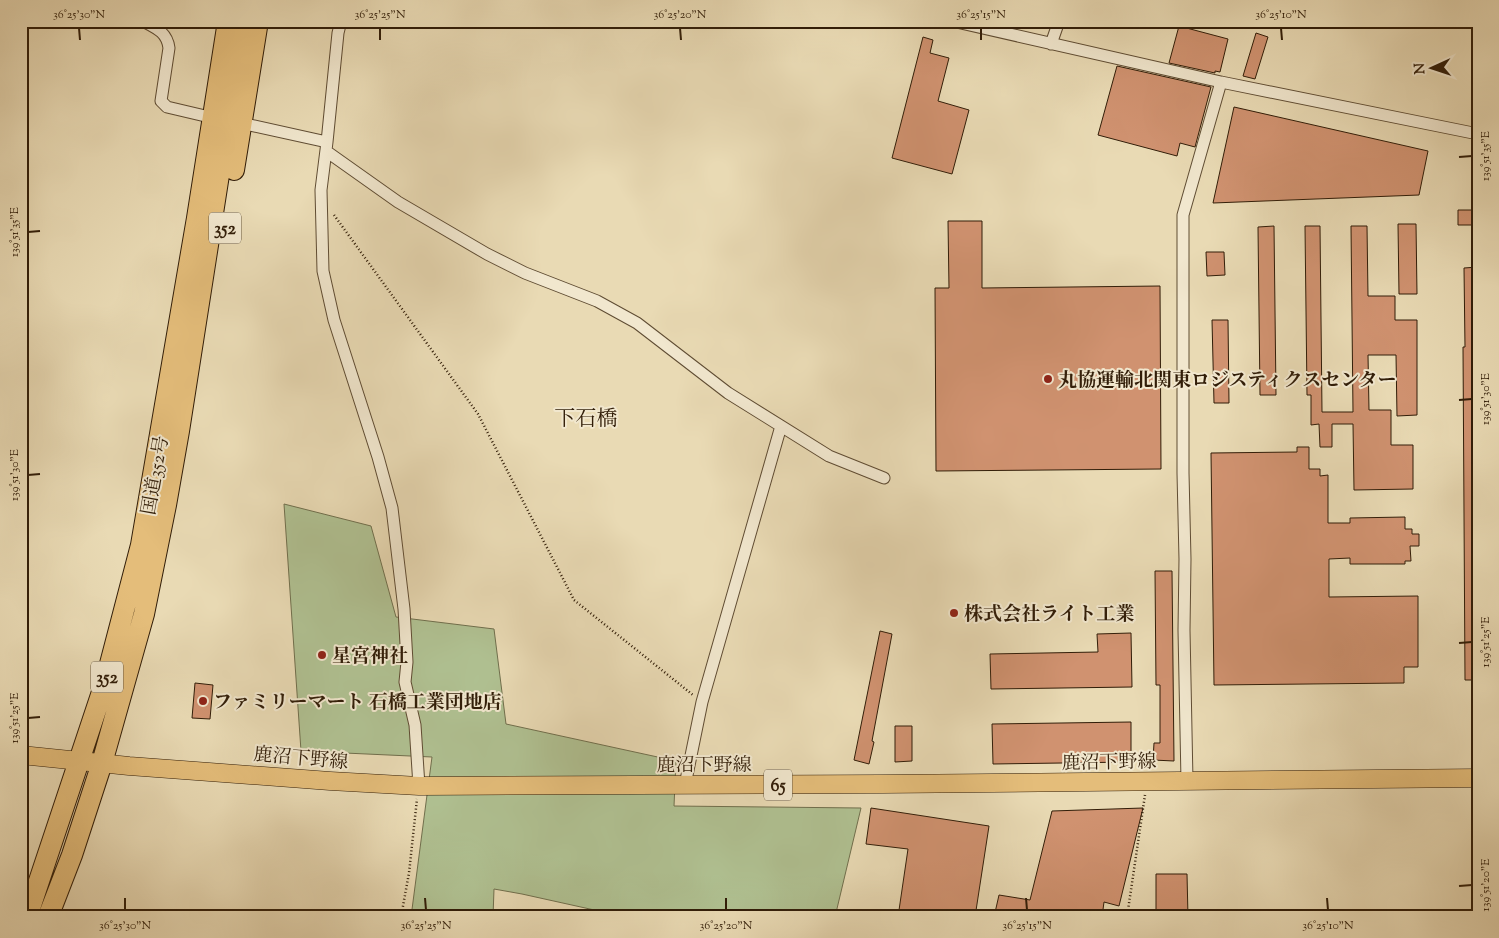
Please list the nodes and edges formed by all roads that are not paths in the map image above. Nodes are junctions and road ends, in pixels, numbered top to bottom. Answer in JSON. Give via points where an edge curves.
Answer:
{"nodes":[{"id":1,"x":144,"y":21,"type":"edge"},
{"id":2,"x":216,"y":21,"type":"edge"},
{"id":3,"x":228,"y":21,"type":"edge"},
{"id":4,"x":243,"y":21,"type":"edge"},
{"id":5,"x":258,"y":21,"type":"edge"},
{"id":6,"x":340,"y":21,"type":"edge"},
{"id":7,"x":952,"y":21,"type":"edge"},
{"id":8,"x":1059,"y":21,"type":"edge"},
{"id":9,"x":1051,"y":44,"type":"junction"},
{"id":10,"x":1221,"y":82,"type":"junction"},
{"id":11,"x":220,"y":119,"type":"junction"},
{"id":12,"x":1478,"y":134,"type":"edge"},
{"id":13,"x":327,"y":147,"type":"junction"},
{"id":14,"x":781,"y":426,"type":"junction"},
{"id":15,"x":170,"y":431,"type":"junction"},
{"id":16,"x":884,"y":478,"type":"dead end"},
{"id":17,"x":158,"y":504,"type":"junction"},
{"id":18,"x":21,"y":755,"type":"edge"},
{"id":19,"x":80,"y":761,"type":"junction"},
{"id":20,"x":102,"y":763,"type":"junction"},
{"id":21,"x":1478,"y":778,"type":"edge"},
{"id":22,"x":1187,"y":781,"type":"junction"},
{"id":23,"x":685,"y":785,"type":"junction"},
{"id":24,"x":419,"y":786,"type":"junction"},
{"id":25,"x":28,"y":913,"type":"edge"},
{"id":26,"x":49,"y":916,"type":"edge"}],
"edges":[{"from":1,"to":11,"type":"street","via":[[160,30],[168,40],[161,102],[167,107]]},
{"from":2,"to":11,"type":"highway","number":"352"},
{"from":3,"to":11,"type":"highway","number":"352"},
{"from":4,"to":11,"type":"highway","number":"352"},
{"from":5,"to":11,"type":"highway","number":"352"},
{"from":6,"to":13,"type":"street"},
{"from":7,"to":9,"type":"street"},
{"from":8,"to":9,"type":"street"},
{"from":9,"to":10,"type":"street"},
{"from":10,"to":12,"type":"street"},
{"from":10,"to":22,"type":"street","via":[[1183,215]]},
{"from":11,"to":13,"type":"street"},
{"from":11,"to":15,"type":"highway","number":"352","via":[[171,310]]},
{"from":11,"to":15,"type":"highway","number":"352","via":[[209,328]]},
{"from":13,"to":14,"type":"street","via":[[398,202],[487,254],[525,273],[597,301],[637,323],[728,393]]},
{"from":13,"to":24,"type":"street","via":[[321,197],[323,270],[332,312],[392,508],[404,609],[405,682],[415,725]]},
{"from":14,"to":16,"type":"street","via":[[829,456]]},
{"from":14,"to":23,"type":"street","via":[[702,702]]},
{"from":15,"to":17,"type":"highway","name":"国道352号","number":"352"},
{"from":17,"to":19,"type":"highway","name":"国道352号","number":"352","via":[[141,545],[108,674]]},
{"from":17,"to":20,"type":"highway","name":"国道352号","number":"352","via":[[144,614]]},
{"from":18,"to":19,"type":"main road","name":"鹿沼下野線","number":"65"},
{"from":19,"to":20,"type":"main road","name":"鹿沼下野線","number":"65"},
{"from":19,"to":25,"type":"highway","name":"国道352号","number":"352"},
{"from":20,"to":24,"type":"main road","name":"鹿沼下野線","number":"65"},
{"from":20,"to":26,"type":"highway","name":"国道352号","number":"352"},
{"from":21,"to":22,"type":"main road","name":"鹿沼下野線","number":"65"},
{"from":22,"to":23,"type":"main road","name":"鹿沼下野線","number":"65"},
{"from":23,"to":24,"type":"main road","name":"鹿沼下野線","number":"65"},
{"from":25,"to":26,"type":"highway"}]}
